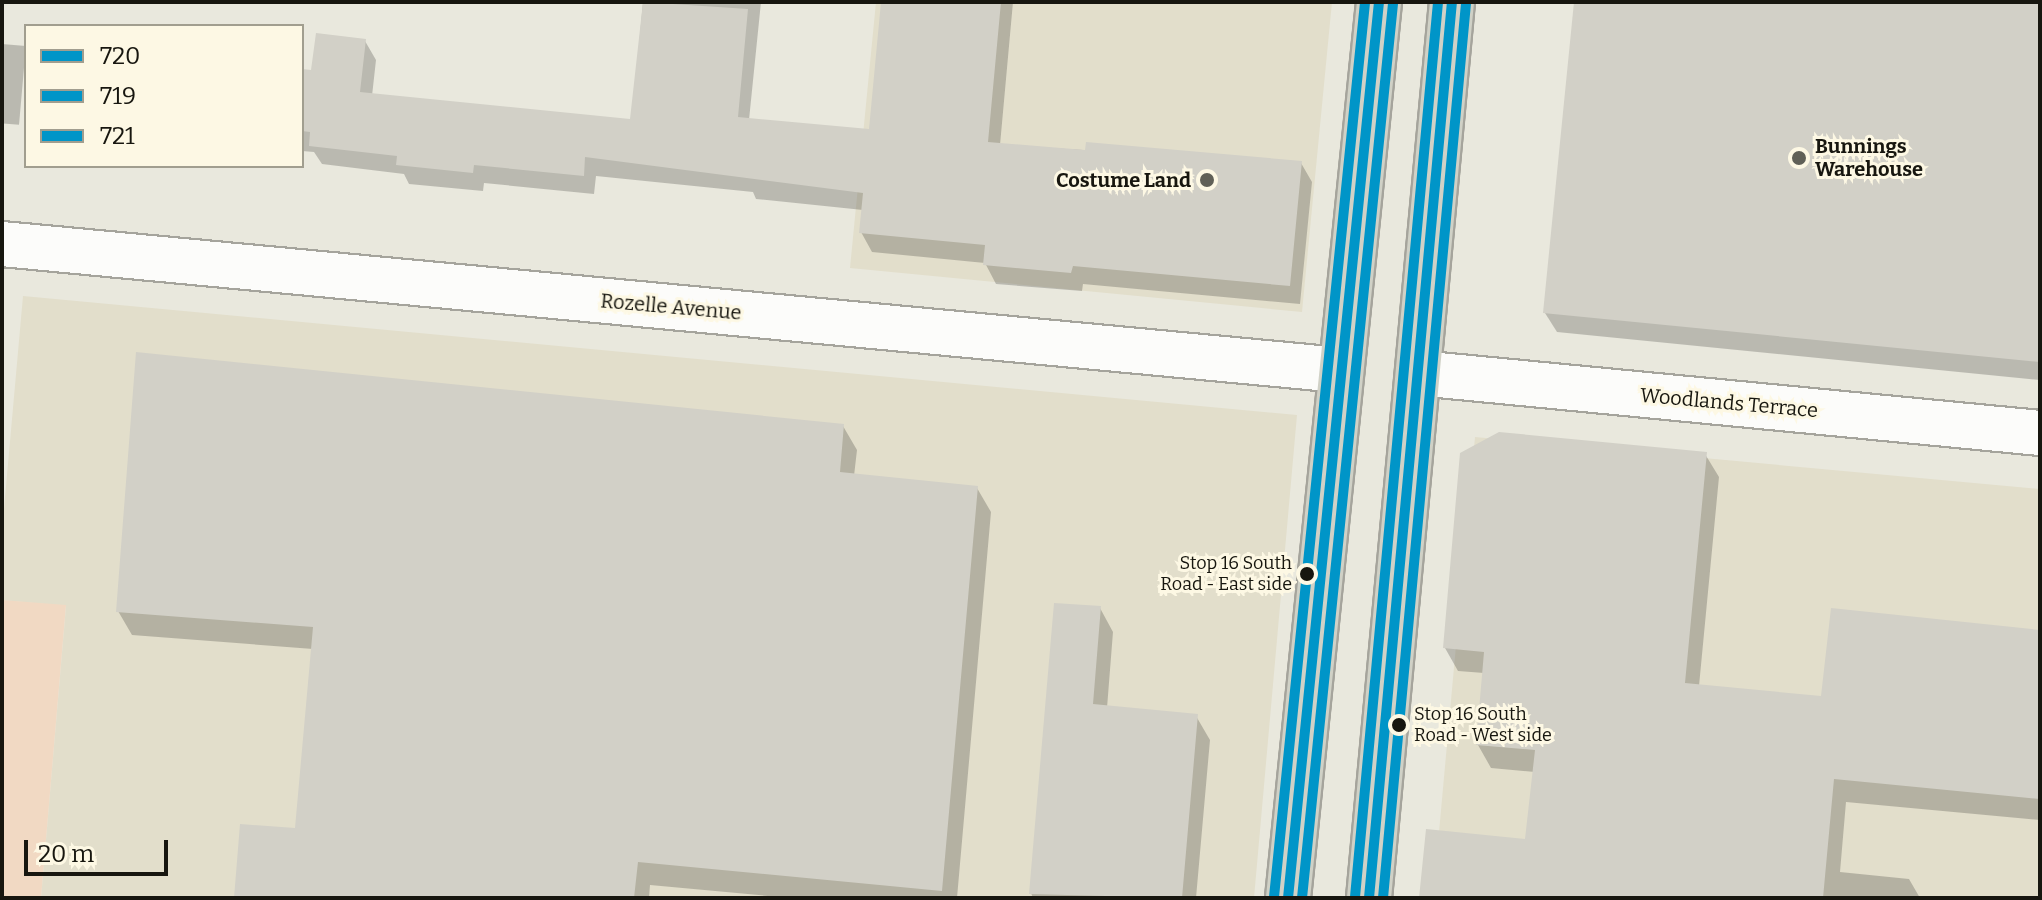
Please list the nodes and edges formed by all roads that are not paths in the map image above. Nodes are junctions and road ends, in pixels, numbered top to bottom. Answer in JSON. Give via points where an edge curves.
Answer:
{"nodes":[{"id":1,"x":1379,"y":2,"type":"edge"},
{"id":2,"x":1452,"y":2,"type":"edge"},
{"id":3,"x":2,"y":244,"type":"edge"},
{"id":4,"x":1341,"y":370,"type":"junction"},
{"id":5,"x":1418,"y":373,"type":"junction"},
{"id":6,"x":2040,"y":433,"type":"edge"},
{"id":7,"x":1288,"y":898,"type":"edge"},
{"id":8,"x":1369,"y":898,"type":"edge"}],
"edges":[{"from":1,"to":4,"type":"highway"},
{"from":2,"to":5,"type":"highway"},
{"from":3,"to":4,"type":"street","name":"Rozelle Avenue"},
{"from":4,"to":7,"type":"highway"},
{"from":5,"to":6,"type":"street","name":"Woodlands Terrace"},
{"from":5,"to":8,"type":"highway"}]}
